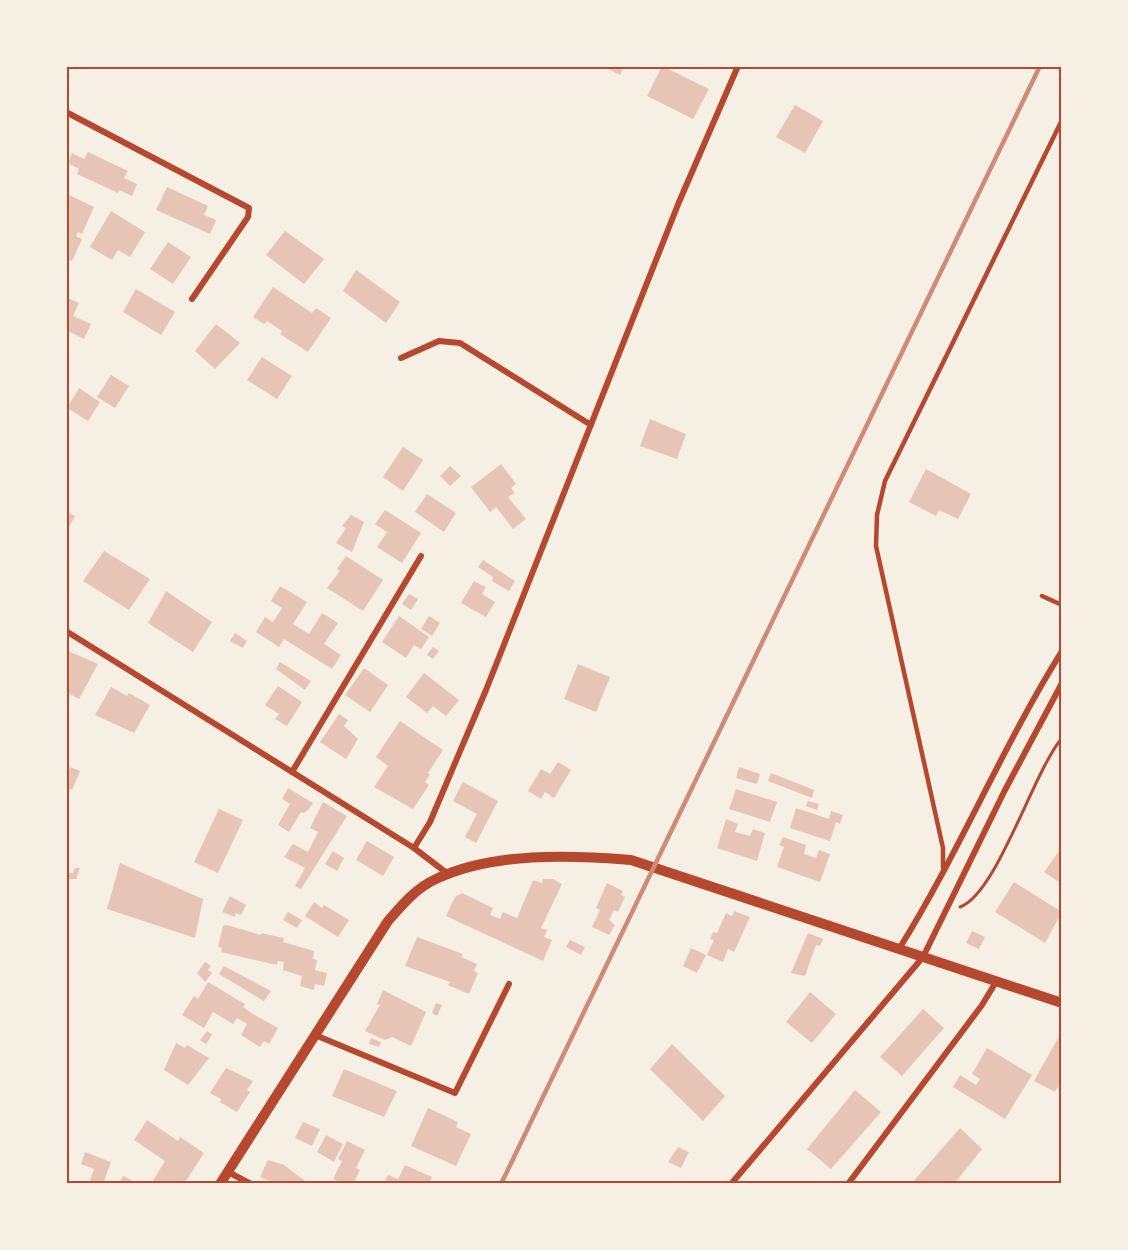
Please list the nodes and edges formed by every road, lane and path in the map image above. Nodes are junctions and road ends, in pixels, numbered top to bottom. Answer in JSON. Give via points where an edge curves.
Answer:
{"nodes":[{"id":1,"x":738,"y":66,"type":"edge"},
{"id":2,"x":66,"y":112,"type":"edge"},
{"id":3,"x":1062,"y":120,"type":"edge"},
{"id":4,"x":192,"y":299,"type":"dead end"},
{"id":5,"x":401,"y":358,"type":"dead end"},
{"id":6,"x":591,"y":425,"type":"junction"},
{"id":7,"x":421,"y":556,"type":"dead end"},
{"id":8,"x":1042,"y":596,"type":"dead end"},
{"id":9,"x":1062,"y":605,"type":"edge"},
{"id":10,"x":66,"y":631,"type":"edge"},
{"id":11,"x":1062,"y":651,"type":"edge"},
{"id":12,"x":1062,"y":683,"type":"edge"},
{"id":13,"x":1062,"y":738,"type":"edge"},
{"id":14,"x":292,"y":772,"type":"junction"},
{"id":15,"x":414,"y":848,"type":"junction"},
{"id":16,"x":943,"y":870,"type":"junction"},
{"id":17,"x":448,"y":874,"type":"junction"},
{"id":18,"x":944,"y":912,"type":"junction"},
{"id":19,"x":899,"y":949,"type":"junction"},
{"id":20,"x":923,"y":957,"type":"junction"},
{"id":21,"x":996,"y":982,"type":"junction"},
{"id":22,"x":509,"y":984,"type":"dead end"},
{"id":23,"x":1062,"y":1004,"type":"edge"},
{"id":24,"x":315,"y":1035,"type":"junction"},
{"id":25,"x":228,"y":1172,"type":"junction"},
{"id":26,"x":220,"y":1184,"type":"edge"},
{"id":27,"x":251,"y":1184,"type":"edge"},
{"id":28,"x":731,"y":1184,"type":"edge"},
{"id":29,"x":848,"y":1184,"type":"edge"}],
"edges":[{"from":1,"to":6,"type":"street","via":[[679,202]]},
{"from":2,"to":4,"type":"street","via":[[249,208],[248,217]]},
{"from":3,"to":16,"type":"lane","via":[[885,481],[877,515],[876,546],[943,848]]},
{"from":5,"to":6,"type":"street","via":[[439,341],[460,343]]},
{"from":6,"to":15,"type":"street","via":[[477,712],[430,822]]},
{"from":7,"to":14,"type":"street"},
{"from":8,"to":9,"type":"lane"},
{"from":10,"to":14,"type":"street"},
{"from":11,"to":16,"type":"street","via":[[1026,710]]},
{"from":12,"to":18,"type":"street"},
{"from":13,"to":18,"type":"path","via":[[978,894],[966,904]]},
{"from":14,"to":15,"type":"street"},
{"from":15,"to":17,"type":"street"},
{"from":16,"to":19,"type":"street"},
{"from":17,"to":19,"type":"street","via":[[520,859],[568,855],[631,860]]},
{"from":17,"to":24,"type":"street","via":[[419,889],[388,921]]},
{"from":18,"to":20,"type":"street"},
{"from":19,"to":20,"type":"street"},
{"from":20,"to":21,"type":"street"},
{"from":20,"to":28,"type":"street"},
{"from":21,"to":23,"type":"street"},
{"from":21,"to":29,"type":"street"},
{"from":22,"to":24,"type":"street","via":[[455,1093]]},
{"from":24,"to":25,"type":"street"},
{"from":25,"to":26,"type":"street"},
{"from":25,"to":27,"type":"street"}]}
